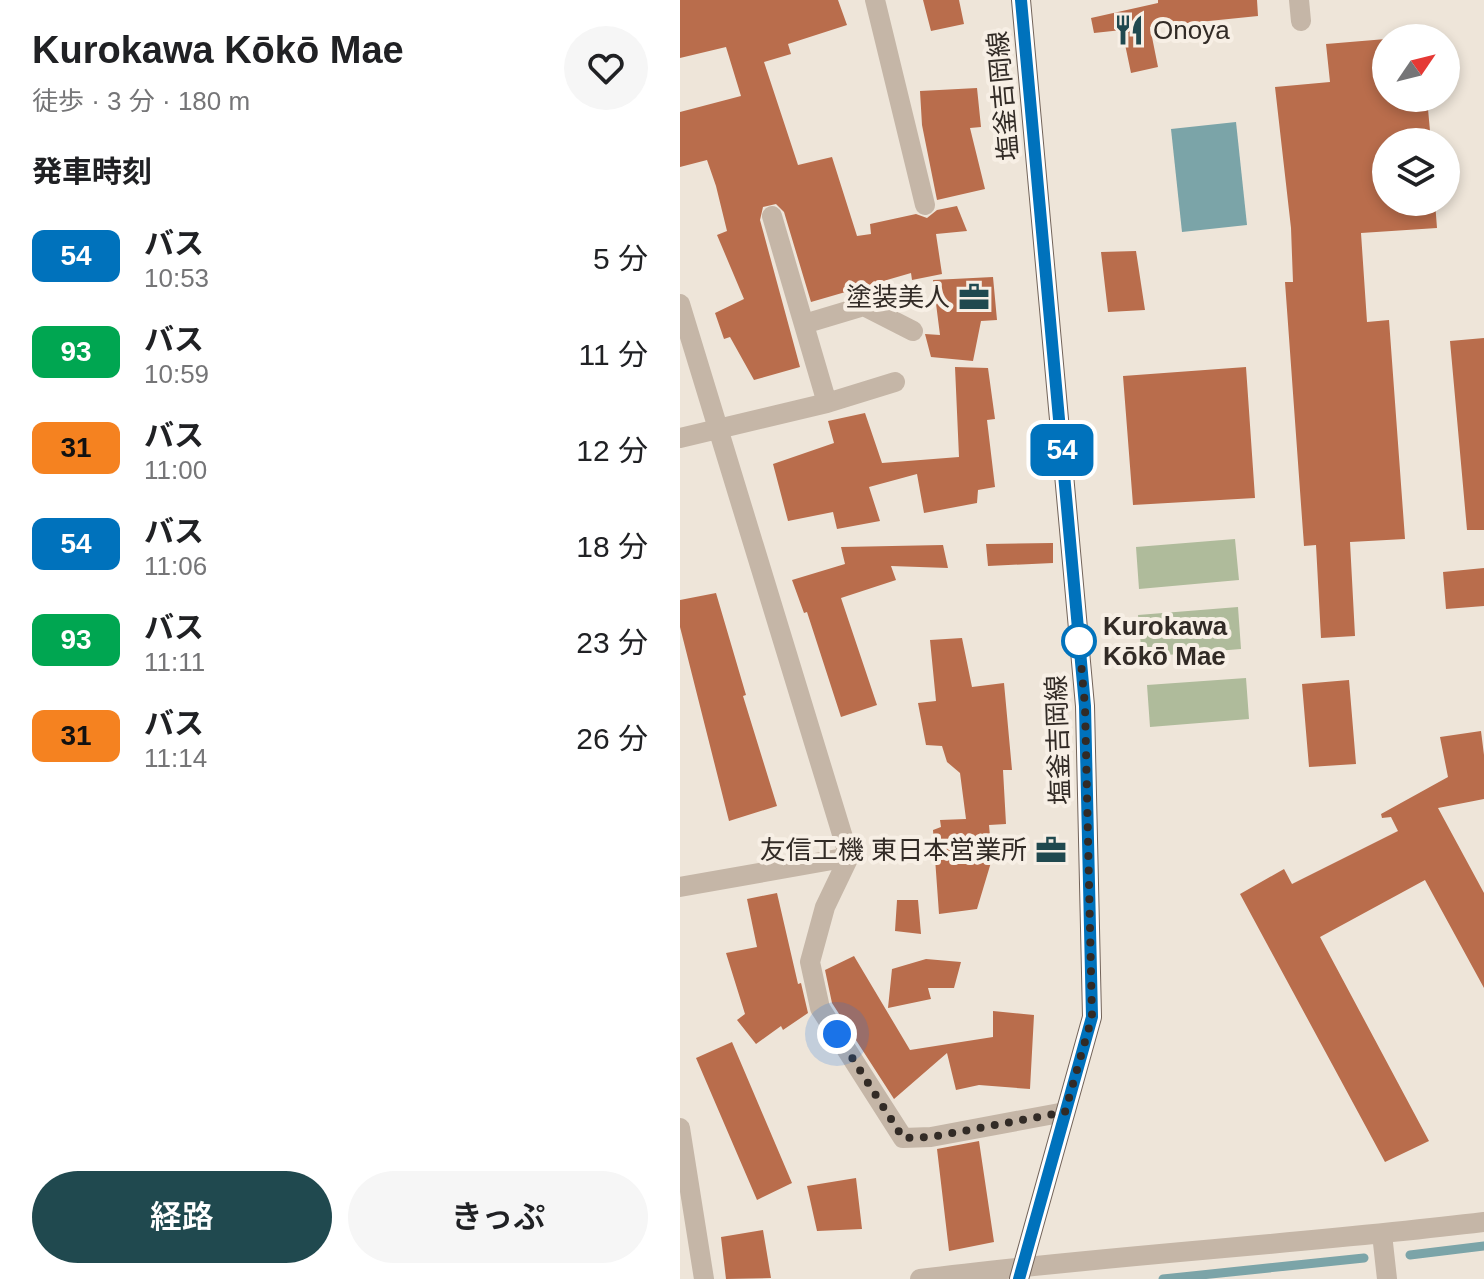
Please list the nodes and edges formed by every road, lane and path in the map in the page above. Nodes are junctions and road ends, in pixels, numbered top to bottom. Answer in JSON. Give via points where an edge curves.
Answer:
{"nodes":[{"id":1,"x":875,"y":0,"type":"edge"},
{"id":2,"x":1021,"y":0,"type":"edge"},
{"id":3,"x":925,"y":205,"type":"dead end"},
{"id":4,"x":772,"y":216,"type":"dead end"},
{"id":5,"x":680,"y":304,"type":"edge"},
{"id":6,"x":804,"y":324,"type":"junction"},
{"id":7,"x":913,"y":331,"type":"dead end"},
{"id":8,"x":895,"y":382,"type":"dead end"},
{"id":9,"x":827,"y":403,"type":"junction"},
{"id":10,"x":719,"y":428,"type":"junction"},
{"id":11,"x":680,"y":438,"type":"edge"},
{"id":12,"x":849,"y":857,"type":"junction"},
{"id":13,"x":680,"y":887,"type":"edge"},
{"id":14,"x":1065,"y":1112,"type":"junction"},
{"id":15,"x":680,"y":1128,"type":"edge"},
{"id":16,"x":1484,"y":1222,"type":"edge"},
{"id":17,"x":1382,"y":1234,"type":"junction"},
{"id":18,"x":1021,"y":1272,"type":"edge"},
{"id":19,"x":704,"y":1279,"type":"edge"},
{"id":20,"x":920,"y":1279,"type":"edge"},
{"id":21,"x":1387,"y":1279,"type":"edge"}],
"edges":[{"from":1,"to":3,"type":"street"},
{"from":2,"to":14,"type":"main road","name":"塩釜吉岡線","via":[[1085,706],[1092,1017]]},
{"from":4,"to":6,"type":"street"},
{"from":5,"to":10,"type":"street"},
{"from":6,"to":7,"type":"street","via":[[864,306]]},
{"from":6,"to":9,"type":"street"},
{"from":8,"to":9,"type":"street"},
{"from":9,"to":10,"type":"street"},
{"from":10,"to":11,"type":"street"},
{"from":10,"to":12,"type":"street"},
{"from":12,"to":13,"type":"street"},
{"from":12,"to":14,"type":"street","via":[[825,907],[810,962],[820,1008],[903,1138]]},
{"from":14,"to":18,"type":"main road","name":"塩釜吉岡線"},
{"from":15,"to":19,"type":"street"},
{"from":16,"to":17,"type":"street"},
{"from":17,"to":18,"type":"street"},
{"from":17,"to":21,"type":"street"},
{"from":18,"to":20,"type":"street"}]}
